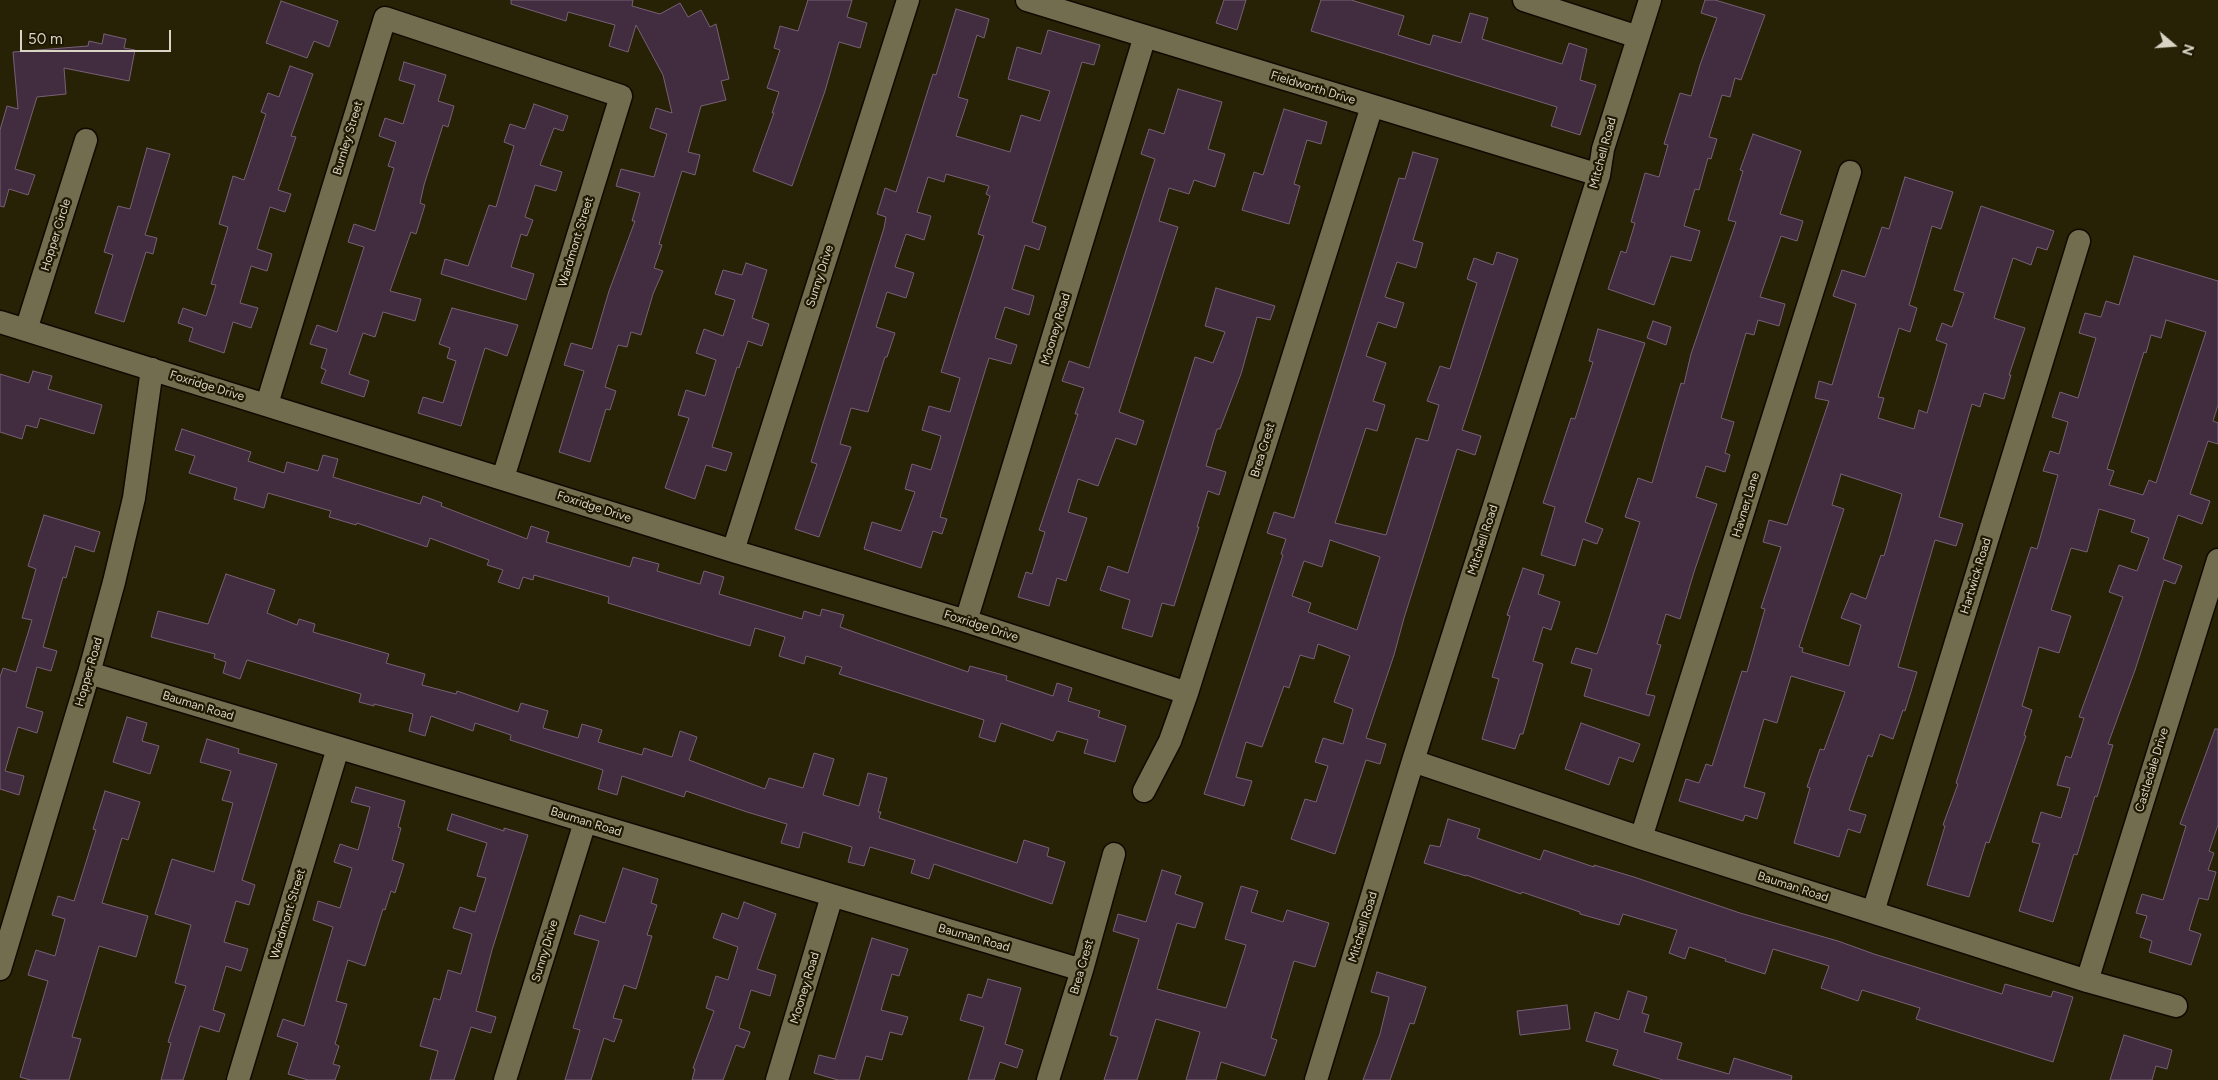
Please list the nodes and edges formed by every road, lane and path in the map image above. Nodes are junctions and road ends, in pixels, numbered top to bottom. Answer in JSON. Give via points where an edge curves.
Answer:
{"nodes":[{"id":1,"x":908,"y":0,"type":"edge"},
{"id":2,"x":1027,"y":0,"type":"edge"},
{"id":3,"x":1524,"y":0,"type":"edge"},
{"id":4,"x":1650,"y":0,"type":"edge"},
{"id":5,"x":1145,"y":36,"type":"junction"},
{"id":6,"x":1638,"y":37,"type":"junction"},
{"id":7,"x":531,"y":66,"type":"joint"},
{"id":8,"x":1372,"y":106,"type":"junction"},
{"id":9,"x":86,"y":140,"type":"dead end"},
{"id":10,"x":1850,"y":172,"type":"dead end"},
{"id":11,"x":1599,"y":175,"type":"junction"},
{"id":12,"x":2079,"y":241,"type":"dead end"},
{"id":13,"x":0,"y":322,"type":"edge"},
{"id":14,"x":26,"y":330,"type":"junction"},
{"id":15,"x":152,"y":369,"type":"junction"},
{"id":16,"x":267,"y":404,"type":"junction"},
{"id":17,"x":503,"y":478,"type":"junction"},
{"id":18,"x":733,"y":551,"type":"junction"},
{"id":19,"x":2218,"y":560,"type":"edge"},
{"id":20,"x":966,"y":621,"type":"junction"},
{"id":21,"x":89,"y":674,"type":"junction"},
{"id":22,"x":1187,"y":693,"type":"junction"},
{"id":23,"x":338,"y":748,"type":"junction"},
{"id":24,"x":1413,"y":761,"type":"junction"},
{"id":25,"x":1144,"y":791,"type":"dead end"},
{"id":26,"x":585,"y":822,"type":"junction"},
{"id":27,"x":1641,"y":838,"type":"junction"},
{"id":28,"x":1114,"y":854,"type":"dead end"},
{"id":29,"x":832,"y":896,"type":"junction"},
{"id":30,"x":1873,"y":912,"type":"junction"},
{"id":31,"x":0,"y":969,"type":"edge"},
{"id":32,"x":1082,"y":970,"type":"junction"},
{"id":33,"x":2087,"y":981,"type":"junction"},
{"id":34,"x":2176,"y":1006,"type":"dead end"},
{"id":35,"x":238,"y":1080,"type":"edge"},
{"id":36,"x":505,"y":1080,"type":"edge"},
{"id":37,"x":777,"y":1080,"type":"edge"},
{"id":38,"x":1048,"y":1080,"type":"edge"},
{"id":39,"x":1316,"y":1080,"type":"edge"}],
"edges":[{"from":1,"to":18,"type":"street","name":"Sunny Drive"},
{"from":2,"to":5,"type":"street","name":"Fieldworth Drive"},
{"from":3,"to":6,"type":"street"},
{"from":4,"to":6,"type":"street","name":"Mitchell Road"},
{"from":5,"to":8,"type":"street","name":"Fieldworth Drive"},
{"from":5,"to":20,"type":"street","name":"Mooney Road"},
{"from":6,"to":11,"type":"street","name":"Mitchell Road","via":[[1603,149]]},
{"from":7,"to":16,"type":"street","name":"Burnley Street","via":[[384,18]]},
{"from":7,"to":17,"type":"street","name":"Wardmont Street","via":[[621,96]]},
{"from":8,"to":11,"type":"street","name":"Fieldworth Drive"},
{"from":8,"to":22,"type":"street","name":"Brea Crest"},
{"from":9,"to":14,"type":"street","name":"Hopper Circle"},
{"from":10,"to":27,"type":"street","name":"Havner Lane"},
{"from":11,"to":24,"type":"street","name":"Mitchell Road"},
{"from":12,"to":30,"type":"street","name":"Hartwick Road"},
{"from":13,"to":14,"type":"street","name":"Foxridge Drive"},
{"from":14,"to":15,"type":"street","name":"Foxridge Drive"},
{"from":15,"to":16,"type":"street","name":"Foxridge Drive"},
{"from":15,"to":21,"type":"street","name":"Hopper Road","via":[[134,498]]},
{"from":16,"to":17,"type":"street","name":"Foxridge Drive"},
{"from":17,"to":18,"type":"street","name":"Foxridge Drive"},
{"from":18,"to":20,"type":"street","name":"Foxridge Drive"},
{"from":19,"to":33,"type":"street","name":"Castledale Drive"},
{"from":20,"to":22,"type":"street","name":"Foxridge Drive"},
{"from":21,"to":23,"type":"street","name":"Bauman Road"},
{"from":21,"to":31,"type":"street","name":"Hopper Road"},
{"from":22,"to":25,"type":"street","name":"Brea Crest","via":[[1170,741]]},
{"from":23,"to":26,"type":"street","name":"Bauman Road"},
{"from":23,"to":35,"type":"street","name":"Wardmont Street"},
{"from":24,"to":27,"type":"street","name":"Bauman Road"},
{"from":24,"to":39,"type":"street","name":"Mitchell Road"},
{"from":26,"to":29,"type":"street","name":"Bauman Road"},
{"from":26,"to":36,"type":"street","name":"Sunny Drive"},
{"from":27,"to":30,"type":"street","name":"Bauman Road"},
{"from":28,"to":32,"type":"street","name":"Brea Crest"},
{"from":29,"to":32,"type":"street","name":"Bauman Road"},
{"from":29,"to":37,"type":"street","name":"Mooney Road"},
{"from":30,"to":33,"type":"street","name":"Bauman Road"},
{"from":32,"to":38,"type":"street","name":"Brea Crest"},
{"from":33,"to":34,"type":"street","name":"Bauman Road"}]}
